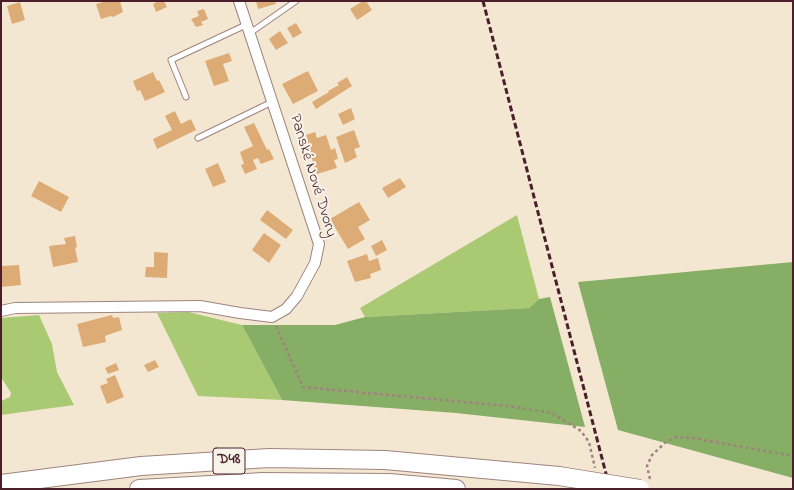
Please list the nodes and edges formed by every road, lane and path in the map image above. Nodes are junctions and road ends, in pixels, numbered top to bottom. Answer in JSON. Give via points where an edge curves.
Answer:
{"nodes":[{"id":1,"x":239,"y":1,"type":"edge"},
{"id":2,"x":296,"y":1,"type":"edge"},
{"id":3,"x":249,"y":29,"type":"junction"},
{"id":4,"x":186,"y":97,"type":"dead end"},
{"id":5,"x":273,"y":101,"type":"junction"},
{"id":6,"x":198,"y":138,"type":"dead end"},
{"id":7,"x":1,"y":311,"type":"edge"},
{"id":8,"x":272,"y":317,"type":"junction"},
{"id":9,"x":793,"y":456,"type":"edge"},
{"id":10,"x":596,"y":473,"type":"dead end"},
{"id":11,"x":1,"y":484,"type":"edge"},
{"id":12,"x":646,"y":486,"type":"edge"},
{"id":13,"x":139,"y":489,"type":"edge"},
{"id":14,"x":456,"y":489,"type":"edge"}],
"edges":[{"from":1,"to":3,"type":"street","name":"Panské Nové Dvory"},
{"from":2,"to":3,"type":"lane"},
{"from":3,"to":4,"type":"lane","via":[[171,60]]},
{"from":3,"to":5,"type":"street","name":"Panské Nové Dvory"},
{"from":5,"to":6,"type":"lane"},
{"from":5,"to":8,"type":"street","name":"Panské Nové Dvory","via":[[319,244],[315,263],[297,296],[286,308]]},
{"from":7,"to":8,"type":"street","via":[[15,308],[200,306]]},
{"from":8,"to":10,"type":"path","via":[[303,387],[508,406],[552,413],[582,431],[589,442]]},
{"from":9,"to":12,"type":"path","via":[[677,437],[667,441],[652,455],[647,466]]},
{"from":11,"to":12,"type":"highway","number":"D48","bridge":true,"via":[[141,466],[269,458],[385,460]]},
{"from":13,"to":14,"type":"highway","number":"D48","via":[[263,482],[389,483]]}]}
